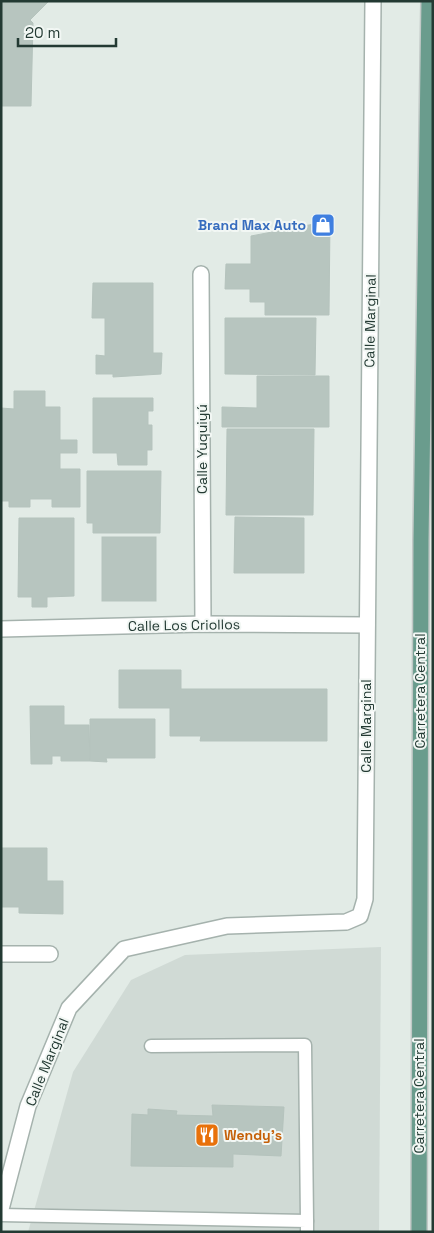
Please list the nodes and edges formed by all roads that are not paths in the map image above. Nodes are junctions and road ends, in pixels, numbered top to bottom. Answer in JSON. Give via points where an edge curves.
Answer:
{"nodes":[{"id":1,"x":373,"y":1,"type":"edge"},
{"id":2,"x":429,"y":1,"type":"edge"},
{"id":3,"x":201,"y":274,"type":"dead end"},
{"id":4,"x":422,"y":492,"type":"junction"},
{"id":5,"x":433,"y":519,"type":"edge"},
{"id":6,"x":203,"y":624,"type":"junction"},
{"id":7,"x":367,"y":625,"type":"junction"},
{"id":8,"x":1,"y":629,"type":"edge"},
{"id":9,"x":1,"y":954,"type":"edge"},
{"id":10,"x":50,"y":954,"type":"dead end"},
{"id":11,"x":151,"y":1046,"type":"dead end"},
{"id":12,"x":1,"y":1209,"type":"edge"},
{"id":13,"x":1,"y":1215,"type":"edge"},
{"id":14,"x":307,"y":1226,"type":"edge"},
{"id":15,"x":419,"y":1232,"type":"edge"}],
"edges":[{"from":1,"to":7,"type":"street","name":"Calle Marginal"},
{"from":2,"to":4,"type":"main road","name":"Carretera Central"},
{"from":3,"to":6,"type":"street","name":"Calle Yuquiyú"},
{"from":4,"to":5,"type":"main road"},
{"from":4,"to":15,"type":"main road","name":"Carretera Central"},
{"from":6,"to":7,"type":"street","name":"Calle Los Criollos"},
{"from":6,"to":8,"type":"street","name":"Calle Los Criollos"},
{"from":7,"to":12,"type":"street","name":"Calle Marginal","via":[[365,900],[360,916],[346,922],[227,926],[124,949],[69,1008],[28,1106]]},
{"from":9,"to":10,"type":"street"},
{"from":11,"to":14,"type":"lane","via":[[306,1045]]},
{"from":13,"to":14,"type":"lane"}]}
